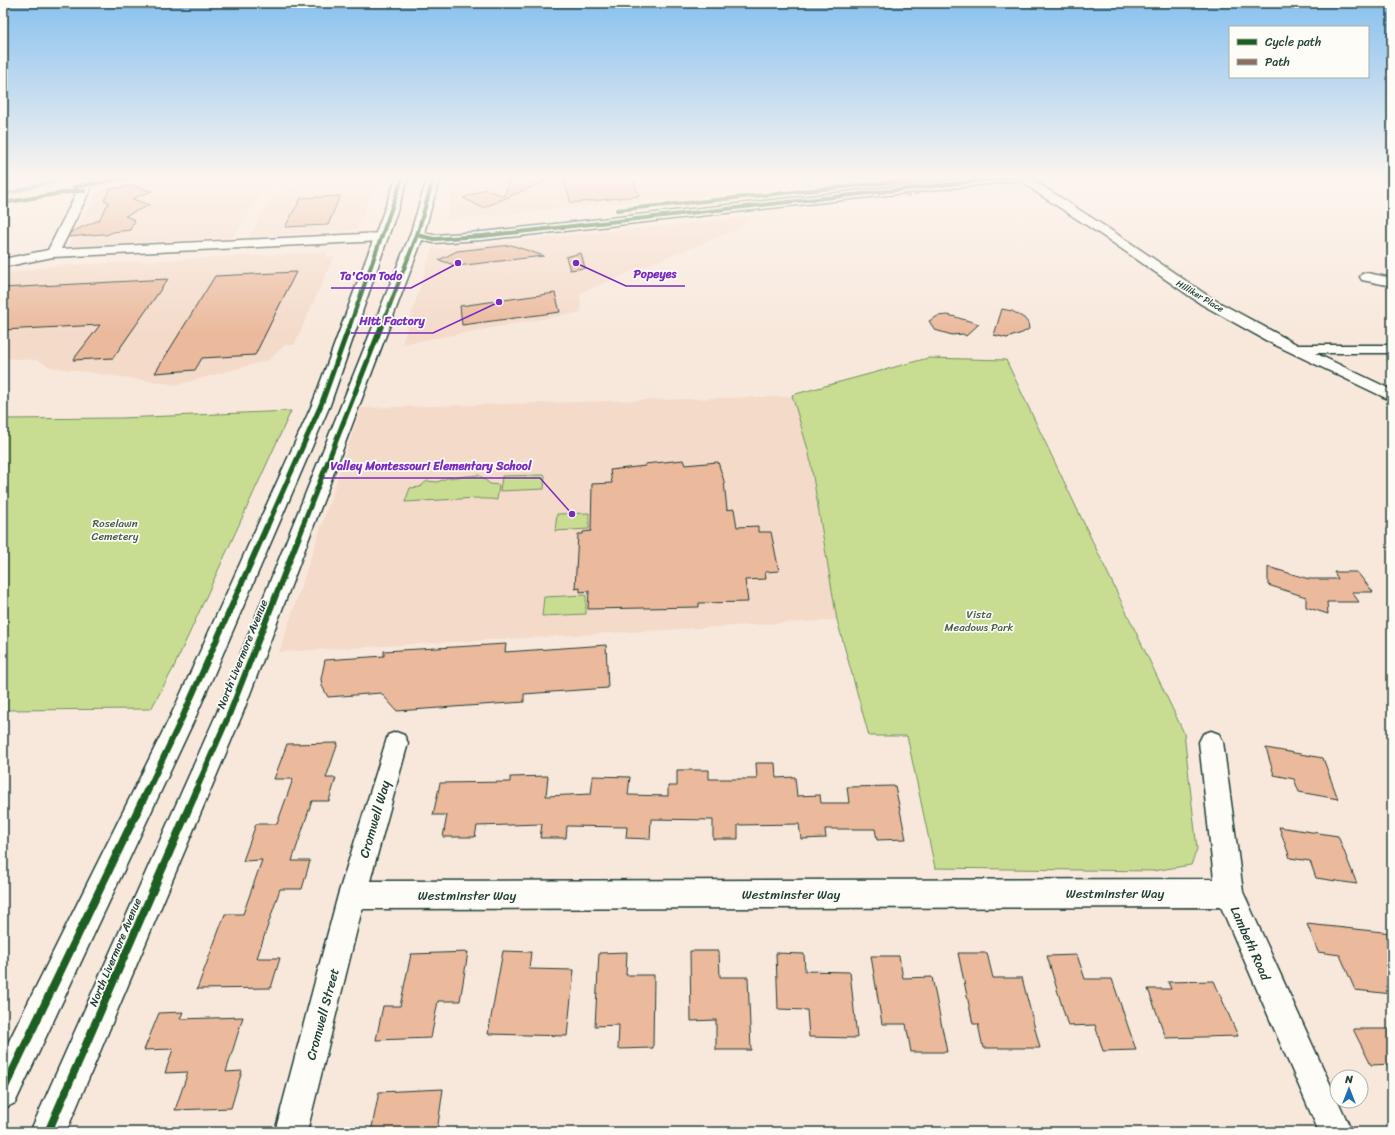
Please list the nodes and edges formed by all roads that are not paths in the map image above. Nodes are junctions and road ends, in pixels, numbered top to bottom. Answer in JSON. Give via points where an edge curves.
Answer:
{"nodes":[{"id":1,"x":64,"y":229,"type":"edge"},
{"id":2,"x":399,"y":229,"type":"edge"},
{"id":3,"x":403,"y":229,"type":"edge"},
{"id":4,"x":432,"y":229,"type":"edge"},
{"id":5,"x":545,"y":229,"type":"edge"},
{"id":6,"x":1099,"y":229,"type":"edge"},
{"id":7,"x":399,"y":236,"type":"junction"},
{"id":8,"x":52,"y":253,"type":"junction"},
{"id":9,"x":3,"y":263,"type":"edge"},
{"id":10,"x":1367,"y":277,"type":"dead end"},
{"id":11,"x":1392,"y":282,"type":"edge"},
{"id":12,"x":1295,"y":349,"type":"junction"},
{"id":13,"x":1392,"y":349,"type":"edge"},
{"id":14,"x":1392,"y":396,"type":"edge"},
{"id":15,"x":1211,"y":742,"type":"dead end"},
{"id":16,"x":396,"y":743,"type":"dead end"},
{"id":17,"x":1229,"y":893,"type":"junction"},
{"id":18,"x":352,"y":895,"type":"junction"},
{"id":19,"x":3,"y":1090,"type":"edge"},
{"id":20,"x":48,"y":1132,"type":"edge"},
{"id":21,"x":291,"y":1132,"type":"edge"},
{"id":22,"x":1336,"y":1132,"type":"edge"}],
"edges":[{"from":1,"to":8,"type":"street"},
{"from":2,"to":7,"type":"main road","name":"North Livermore Avenue"},
{"from":3,"to":7,"type":"main road","name":"North Livermore Avenue"},
{"from":4,"to":7,"type":"main road"},
{"from":5,"to":7,"type":"main road","via":[[434,239]]},
{"from":6,"to":12,"type":"street","name":"Hilliker Place","via":[[1207,302]]},
{"from":7,"to":8,"type":"street"},
{"from":7,"to":19,"type":"main road","name":"North Livermore Avenue","via":[[321,404],[183,716]]},
{"from":7,"to":20,"type":"main road","name":"North Livermore Avenue","via":[[229,715]]},
{"from":8,"to":9,"type":"street"},
{"from":10,"to":11,"type":"street"},
{"from":12,"to":13,"type":"street"},
{"from":12,"to":14,"type":"street","name":"Hilliker Place"},
{"from":15,"to":17,"type":"street","name":"Lambeth Road"},
{"from":16,"to":18,"type":"street","name":"Cromwell Way"},
{"from":17,"to":18,"type":"street","name":"Westminster Way"},
{"from":17,"to":22,"type":"street","name":"Lambeth Road"},
{"from":18,"to":21,"type":"street","name":"Cromwell Street"}]}
